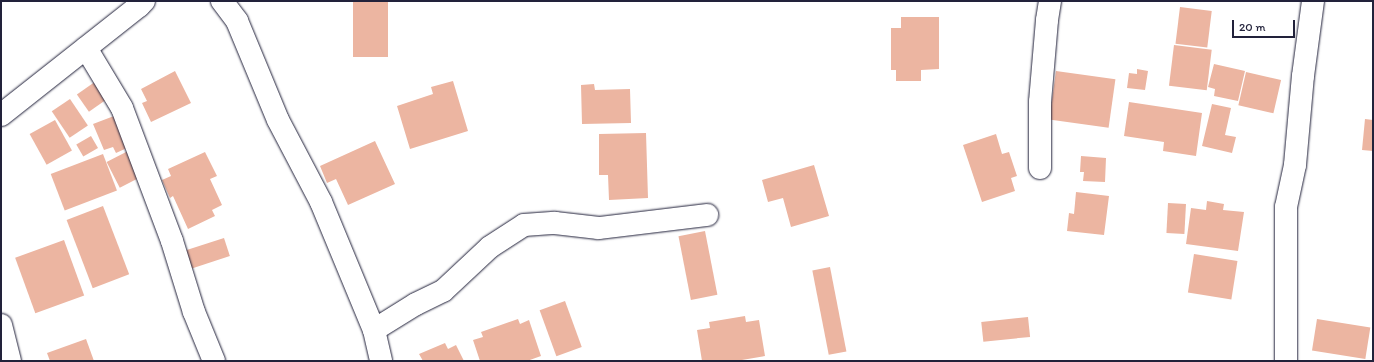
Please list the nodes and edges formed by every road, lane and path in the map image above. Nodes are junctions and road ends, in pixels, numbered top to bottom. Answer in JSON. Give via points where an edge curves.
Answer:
{"nodes":[{"id":1,"x":144,"y":1,"type":"edge"},
{"id":2,"x":222,"y":1,"type":"edge"},
{"id":3,"x":1050,"y":1,"type":"edge"},
{"id":4,"x":1313,"y":1,"type":"edge"},
{"id":5,"x":86,"y":48,"type":"junction"},
{"id":6,"x":1,"y":115,"type":"edge"},
{"id":7,"x":1040,"y":168,"type":"dead end"},
{"id":8,"x":707,"y":215,"type":"dead end"},
{"id":9,"x":1,"y":325,"type":"edge"},
{"id":10,"x":374,"y":330,"type":"junction"},
{"id":11,"x":10,"y":361,"type":"edge"},
{"id":12,"x":214,"y":361,"type":"edge"},
{"id":13,"x":381,"y":361,"type":"edge"},
{"id":14,"x":1286,"y":361,"type":"edge"}],
"edges":[{"from":1,"to":5,"type":"street"},
{"from":2,"to":10,"type":"street","via":[[237,21],[278,120],[321,202]]},
{"from":3,"to":7,"type":"street","via":[[1040,102]]},
{"from":4,"to":14,"type":"street","via":[[1295,165],[1286,207]]},
{"from":5,"to":6,"type":"street"},
{"from":5,"to":12,"type":"street","via":[[122,108],[172,241],[194,312]]},
{"from":8,"to":10,"type":"street","via":[[599,228],[555,223],[524,225],[490,247],[442,291]]},
{"from":9,"to":11,"type":"street"},
{"from":10,"to":13,"type":"street"}]}
